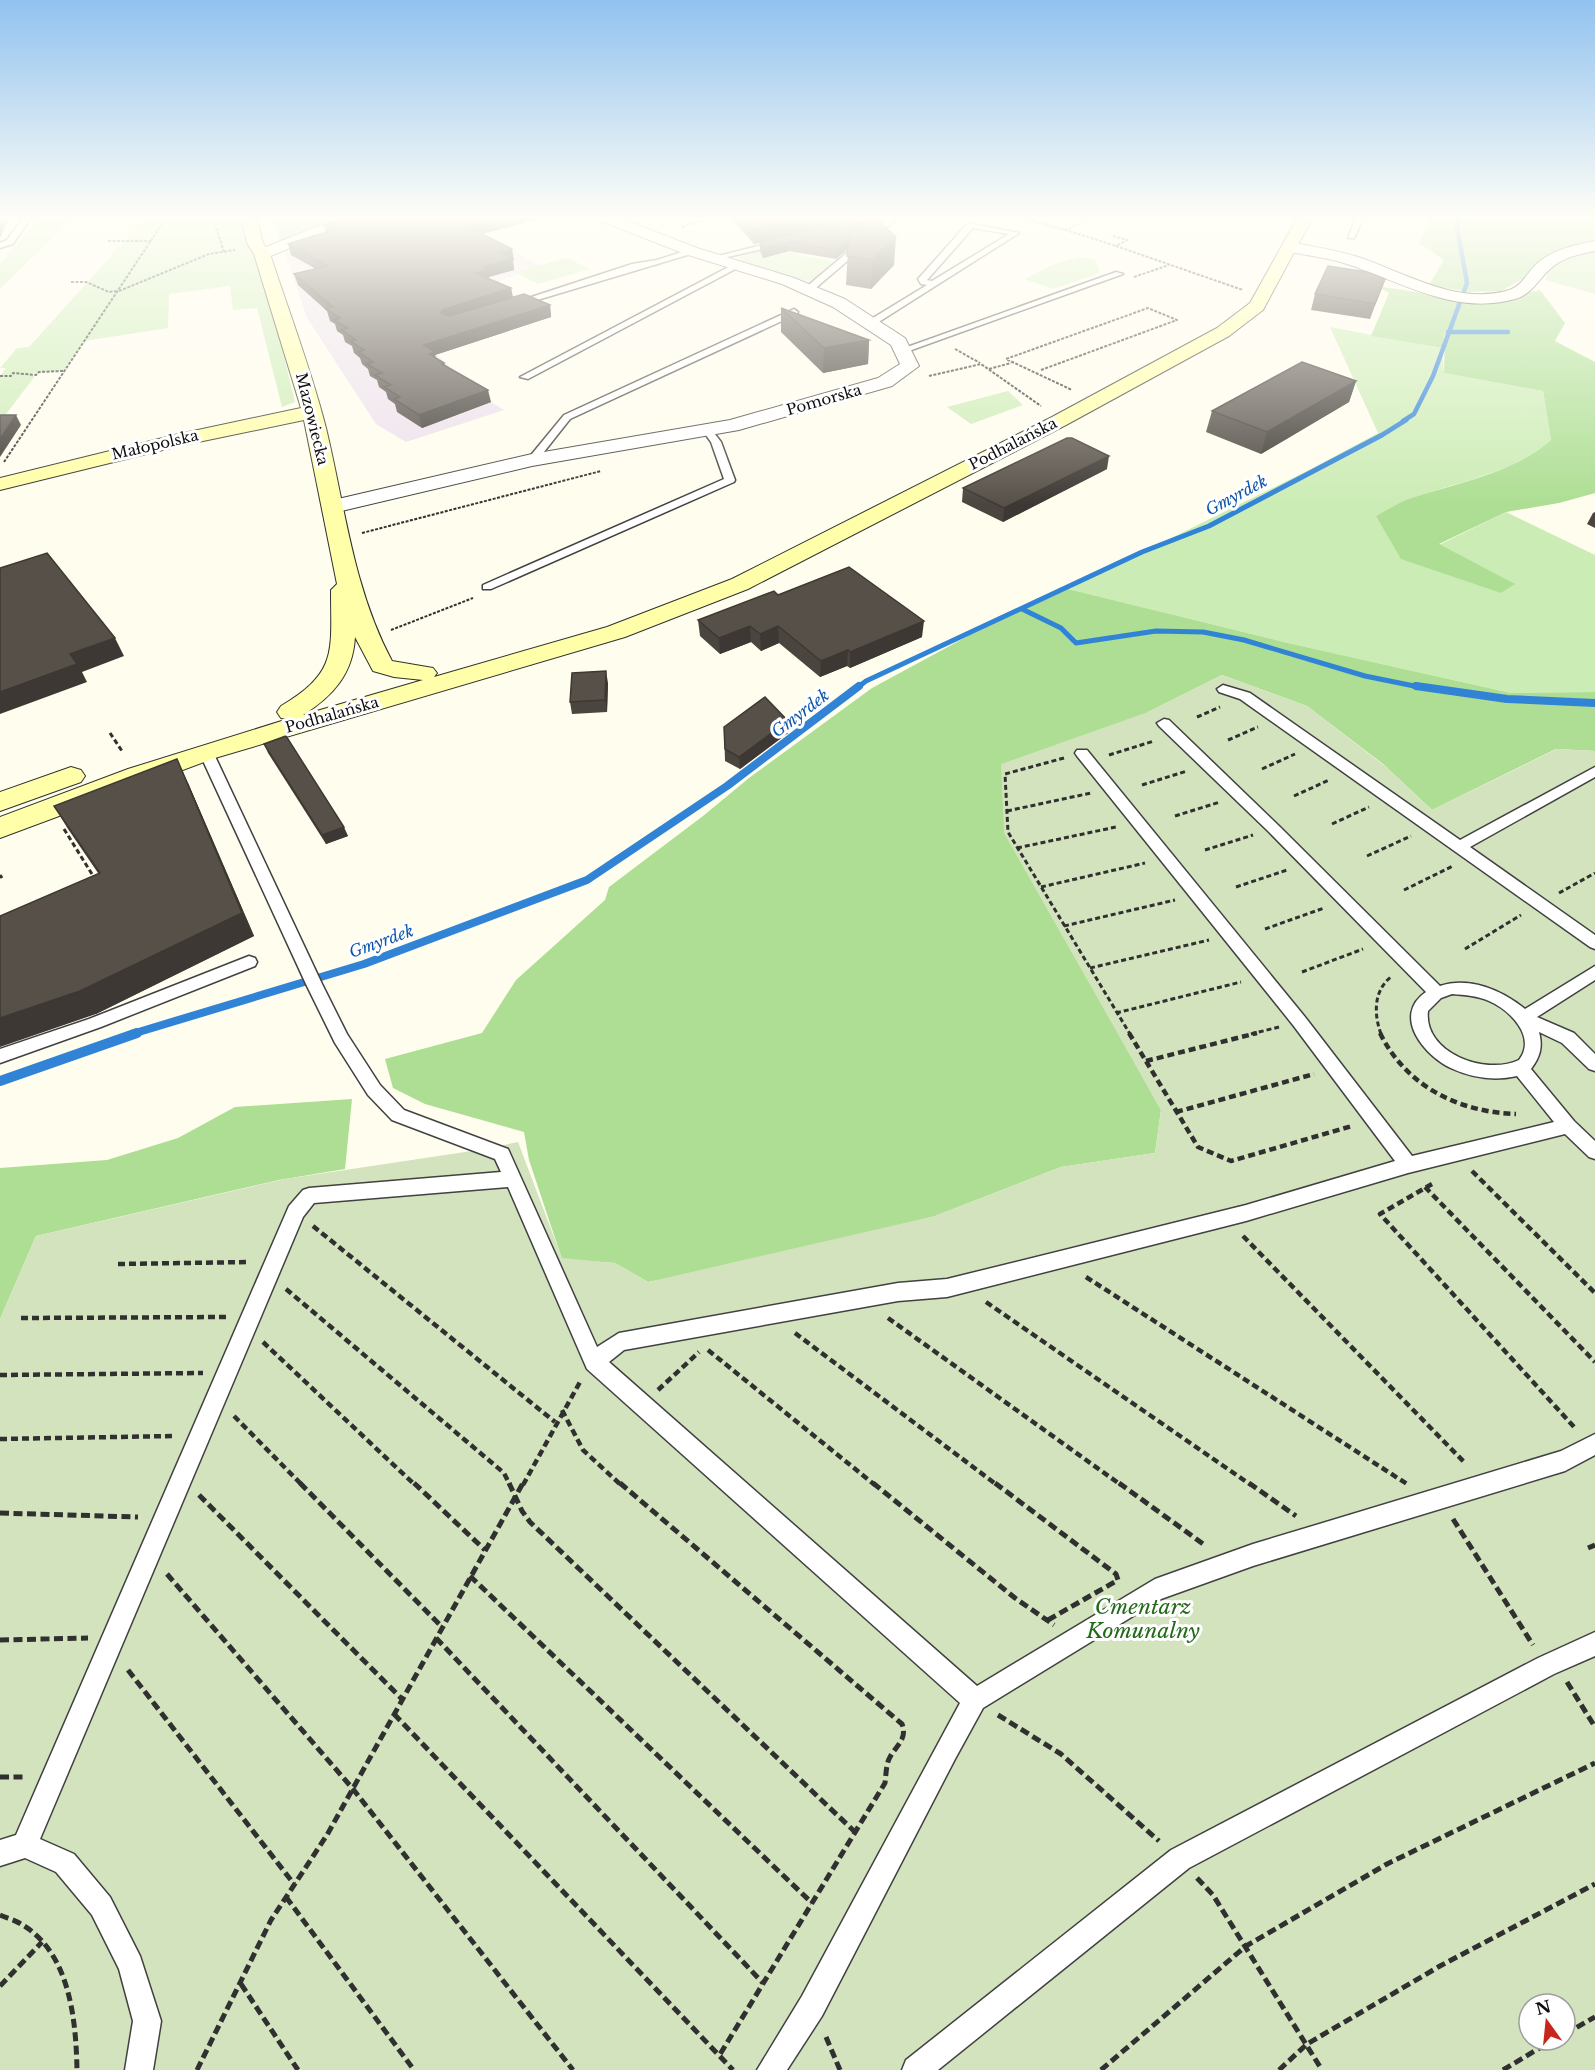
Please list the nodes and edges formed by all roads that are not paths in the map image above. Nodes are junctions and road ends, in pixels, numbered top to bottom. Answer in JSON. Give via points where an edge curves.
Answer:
{"nodes":[{"id":1,"x":280,"y":312,"type":"edge"},
{"id":2,"x":651,"y":312,"type":"edge"},
{"id":3,"x":794,"y":312,"type":"edge"},
{"id":4,"x":853,"y":312,"type":"edge"},
{"id":5,"x":889,"y":312,"type":"edge"},
{"id":6,"x":1012,"y":312,"type":"edge"},
{"id":7,"x":1250,"y":312,"type":"edge"},
{"id":8,"x":871,"y":323,"type":"junction"},
{"id":9,"x":903,"y":350,"type":"junction"},
{"id":10,"x":525,"y":377,"type":"dead end"},
{"id":11,"x":312,"y":412,"type":"junction"},
{"id":12,"x":708,"y":431,"type":"junction"},
{"id":13,"x":532,"y":460,"type":"junction"},
{"id":14,"x":1,"y":475,"type":"edge"},
{"id":15,"x":333,"y":507,"type":"junction"},
{"id":16,"x":343,"y":558,"type":"junction"},
{"id":17,"x":487,"y":587,"type":"road end"},
{"id":18,"x":668,"y":613,"type":"junction"},
{"id":19,"x":342,"y":662,"type":"junction"},
{"id":20,"x":382,"y":666,"type":"junction"},
{"id":21,"x":424,"y":673,"type":"junction"},
{"id":22,"x":368,"y":689,"type":"junction"},
{"id":23,"x":1223,"y":689,"type":"dead end"},
{"id":24,"x":406,"y":694,"type":"junction"},
{"id":25,"x":290,"y":712,"type":"junction"},
{"id":26,"x":343,"y":712,"type":"junction"},
{"id":27,"x":1164,"y":723,"type":"dead end"},
{"id":28,"x":206,"y":752,"type":"junction"},
{"id":29,"x":1085,"y":757,"type":"road end"},
{"id":30,"x":1595,"y":771,"type":"edge"},
{"id":31,"x":0,"y":802,"type":"edge"},
{"id":32,"x":0,"y":828,"type":"edge"},
{"id":33,"x":1460,"y":847,"type":"junction"},
{"id":34,"x":1595,"y":943,"type":"edge"},
{"id":35,"x":249,"y":962,"type":"dead end"},
{"id":36,"x":1595,"y":972,"type":"edge"},
{"id":37,"x":1436,"y":992,"type":"junction"},
{"id":38,"x":1523,"y":1018,"type":"junction"},
{"id":39,"x":0,"y":1056,"type":"edge"},
{"id":40,"x":1595,"y":1064,"type":"edge"},
{"id":41,"x":1520,"y":1068,"type":"junction"},
{"id":42,"x":1568,"y":1126,"type":"junction"},
{"id":43,"x":1595,"y":1152,"type":"edge"},
{"id":44,"x":1408,"y":1165,"type":"junction"},
{"id":45,"x":513,"y":1179,"type":"junction"},
{"id":46,"x":594,"y":1362,"type":"junction"},
{"id":47,"x":1593,"y":1445,"type":"edge"},
{"id":48,"x":1595,"y":1644,"type":"edge"},
{"id":49,"x":975,"y":1700,"type":"junction"},
{"id":50,"x":12,"y":1849,"type":"edge"},
{"id":51,"x":140,"y":2070,"type":"edge"},
{"id":52,"x":771,"y":2070,"type":"edge"},
{"id":53,"x":916,"y":2070,"type":"edge"}],
"edges":[{"from":1,"to":11,"type":"street","name":"Mazowiecka"},
{"from":2,"to":10,"type":"lane"},
{"from":3,"to":13,"type":"lane","via":[[567,417]]},
{"from":4,"to":8,"type":"street"},
{"from":5,"to":8,"type":"lane"},
{"from":6,"to":9,"type":"lane"},
{"from":7,"to":18,"type":"street","name":"Podhalańska","via":[[1223,332],[1059,421],[740,584]]},
{"from":8,"to":9,"type":"street","via":[[899,342]]},
{"from":9,"to":12,"type":"street","name":"Pomorska","via":[[910,366],[885,382]]},
{"from":11,"to":14,"type":"street","name":"Małopolska"},
{"from":11,"to":15,"type":"street","name":"Mazowiecka"},
{"from":12,"to":13,"type":"street","name":"Pomorska"},
{"from":12,"to":17,"type":"lane","via":[[730,480]]},
{"from":13,"to":15,"type":"street","name":"Pomorska"},
{"from":15,"to":16,"type":"street","name":"Mazowiecka"},
{"from":16,"to":19,"type":"street","name":"Mazowiecka"},
{"from":16,"to":20,"type":"street","name":"Mazowiecka","via":[[356,605]]},
{"from":18,"to":21,"type":"street","name":"Podhalańska","via":[[585,628]]},
{"from":18,"to":24,"type":"street","name":"Podhalańska"},
{"from":19,"to":22,"type":"street","via":[[350,678]]},
{"from":19,"to":25,"type":"street","via":[[315,697]]},
{"from":20,"to":21,"type":"street"},
{"from":20,"to":22,"type":"street"},
{"from":21,"to":22,"type":"street","name":"Podhalańska"},
{"from":22,"to":24,"type":"street","via":[[385,695]]},
{"from":22,"to":25,"type":"street","name":"Podhalańska"},
{"from":22,"to":26,"type":"street","via":[[363,698]]},
{"from":23,"to":33,"type":"lane","via":[[1245,696]]},
{"from":24,"to":26,"type":"street","name":"Podhalańska"},
{"from":25,"to":31,"type":"street","name":"Podhalańska","via":[[128,758]]},
{"from":26,"to":28,"type":"street","name":"Podhalańska"},
{"from":27,"to":37,"type":"lane"},
{"from":28,"to":32,"type":"street","name":"Podhalańska"},
{"from":28,"to":45,"type":"lane","via":[[311,976],[374,1090],[398,1115],[502,1154]]},
{"from":29,"to":44,"type":"lane","via":[[1299,1021]]},
{"from":30,"to":33,"type":"lane"},
{"from":33,"to":34,"type":"lane"},
{"from":35,"to":39,"type":"lane"},
{"from":36,"to":38,"type":"lane"},
{"from":37,"to":38,"type":"lane","via":[[1471,989],[1509,1005]]},
{"from":37,"to":41,"type":"lane","via":[[1419,1009],[1424,1035],[1435,1048],[1468,1068],[1496,1072]]},
{"from":38,"to":40,"type":"lane","via":[[1568,1038]]},
{"from":38,"to":41,"type":"lane","via":[[1535,1046],[1530,1059]]},
{"from":41,"to":42,"type":"lane"},
{"from":42,"to":43,"type":"lane"},
{"from":42,"to":44,"type":"lane"},
{"from":44,"to":46,"type":"lane","via":[[1226,1218],[961,1285],[619,1342]]},
{"from":45,"to":46,"type":"lane"},
{"from":45,"to":50,"type":"lane","via":[[309,1196],[296,1212],[113,1642]]},
{"from":46,"to":49,"type":"lane"},
{"from":47,"to":49,"type":"lane","via":[[1565,1460],[1307,1538],[1155,1590]]},
{"from":48,"to":53,"type":"lane","via":[[1180,1859]]},
{"from":49,"to":52,"type":"lane","via":[[812,2006]]},
{"from":50,"to":51,"type":"lane","via":[[65,1863],[101,1906],[131,1965],[147,2021]]}]}
